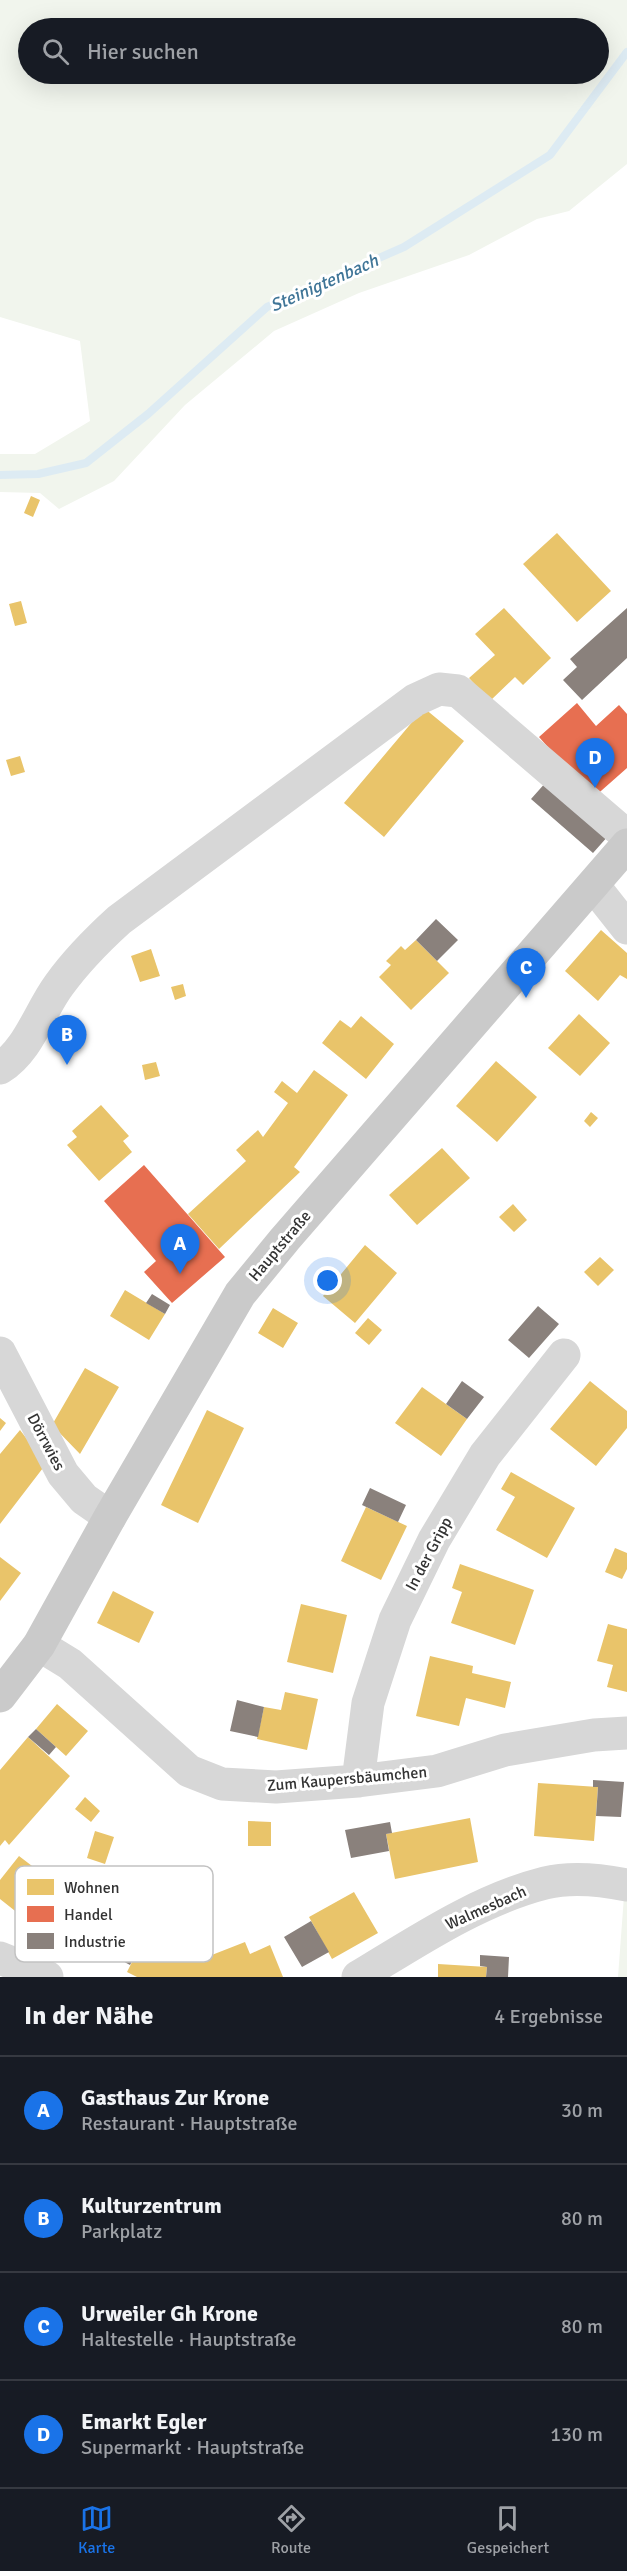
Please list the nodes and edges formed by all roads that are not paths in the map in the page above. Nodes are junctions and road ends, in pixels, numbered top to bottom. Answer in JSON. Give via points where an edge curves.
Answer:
{"nodes":[{"id":1,"x":627,"y":836,"type":"edge"},
{"id":2,"x":627,"y":845,"type":"edge"},
{"id":3,"x":592,"y":885,"type":"junction"},
{"id":4,"x":627,"y":928,"type":"edge"},
{"id":5,"x":0,"y":1068,"type":"edge"},
{"id":6,"x":0,"y":1353,"type":"edge"},
{"id":7,"x":564,"y":1355,"type":"dead end"},
{"id":8,"x":110,"y":1517,"type":"junction"},
{"id":9,"x":39,"y":1645,"type":"junction"},
{"id":10,"x":0,"y":1696,"type":"edge"},
{"id":11,"x":627,"y":1733,"type":"edge"},
{"id":12,"x":358,"y":1781,"type":"junction"},
{"id":13,"x":627,"y":1885,"type":"edge"},
{"id":14,"x":0,"y":1958,"type":"edge"},
{"id":15,"x":47,"y":1977,"type":"edge"},
{"id":16,"x":358,"y":1977,"type":"edge"}],
"edges":[{"from":1,"to":5,"type":"street","via":[[458,692],[439,689],[415,700],[119,920],[84,953],[57,987],[25,1042],[10,1062]]},
{"from":2,"to":3,"type":"main road","name":"Hauptstraße"},
{"from":3,"to":4,"type":"street"},
{"from":3,"to":8,"type":"main road","name":"Hauptstraße","via":[[240,1294]]},
{"from":6,"to":8,"type":"street","name":"Dörrwies","via":[[63,1474],[84,1498]]},
{"from":7,"to":12,"type":"street","name":"In der Gripp","via":[[485,1455],[434,1540],[395,1620],[368,1703]]},
{"from":8,"to":9,"type":"main road","name":"Hauptstraße"},
{"from":9,"to":10,"type":"main road","name":"Hauptstraße"},
{"from":9,"to":12,"type":"street","name":"Zum Kaupersbäumchen","via":[[79,1672],[189,1771],[222,1784],[276,1787]]},
{"from":11,"to":12,"type":"street","name":"Zum Kaupersbäumchen","via":[[506,1750],[437,1771]]},
{"from":13,"to":16,"type":"street","name":"Walmesbach","via":[[603,1881],[547,1883],[439,1929]]},
{"from":14,"to":15,"type":"street"}]}
